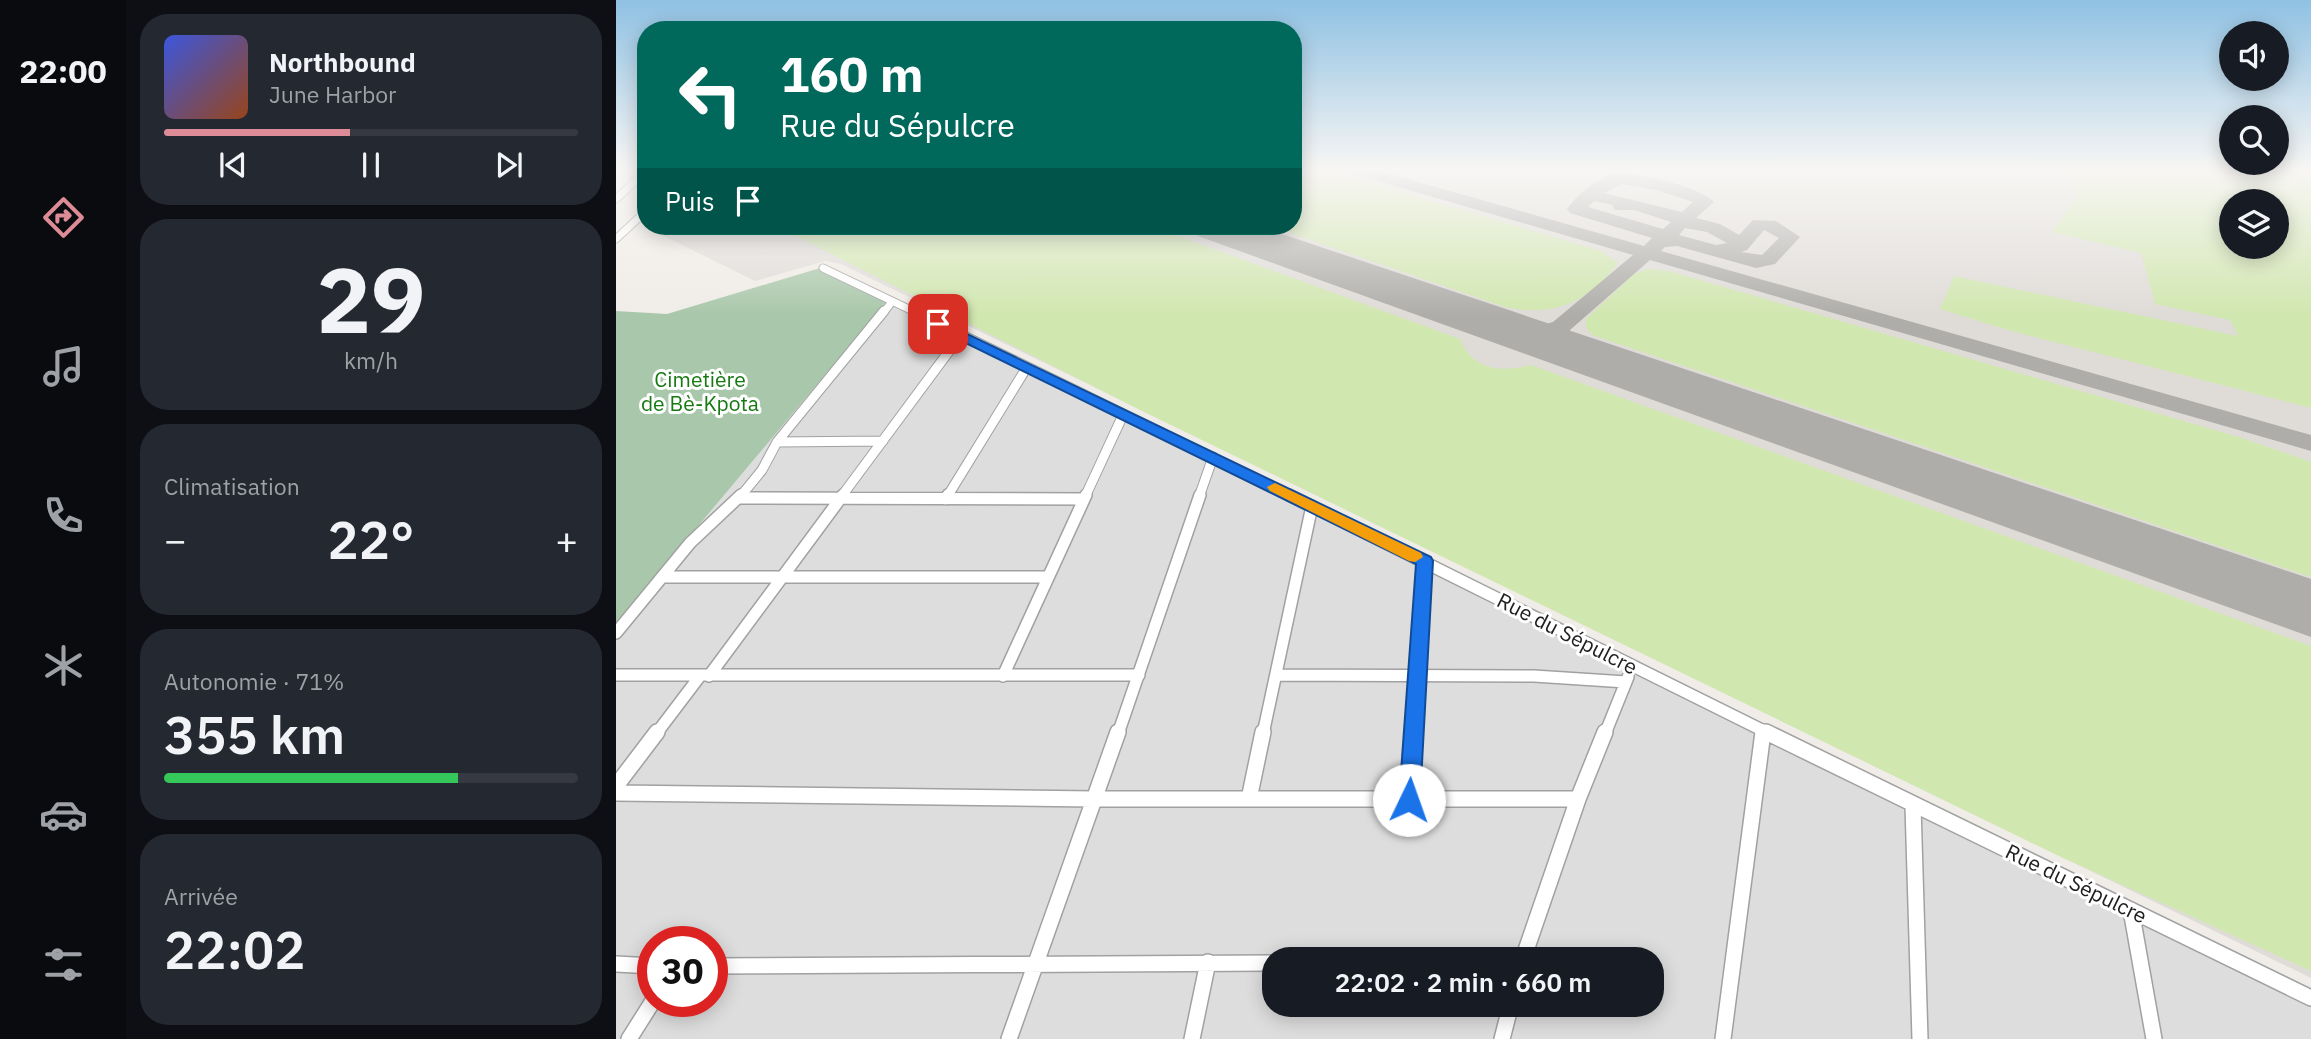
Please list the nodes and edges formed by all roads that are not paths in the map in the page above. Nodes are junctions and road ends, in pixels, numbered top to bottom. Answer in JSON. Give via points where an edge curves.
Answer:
{"nodes":[{"id":1,"x":637,"y":219,"type":"edge"},
{"id":2,"x":616,"y":239,"type":"edge"},
{"id":3,"x":823,"y":268,"type":"dead end"},
{"id":4,"x":892,"y":302,"type":"junction"},
{"id":5,"x":961,"y":335,"type":"junction"},
{"id":6,"x":1027,"y":367,"type":"junction"},
{"id":7,"x":1123,"y":415,"type":"junction"},
{"id":8,"x":883,"y":441,"type":"junction"},
{"id":9,"x":777,"y":442,"type":"junction"},
{"id":10,"x":1213,"y":457,"type":"junction"},
{"id":11,"x":739,"y":498,"type":"junction"},
{"id":12,"x":842,"y":499,"type":"junction"},
{"id":13,"x":946,"y":499,"type":"junction"},
{"id":14,"x":1084,"y":499,"type":"junction"},
{"id":15,"x":1312,"y":506,"type":"junction"},
{"id":16,"x":1425,"y":561,"type":"junction"},
{"id":17,"x":662,"y":577,"type":"junction"},
{"id":18,"x":783,"y":577,"type":"junction"},
{"id":19,"x":1048,"y":577,"type":"junction"},
{"id":20,"x":616,"y":633,"type":"edge"},
{"id":21,"x":1632,"y":667,"type":"junction"},
{"id":22,"x":616,"y":674,"type":"edge"},
{"id":23,"x":1139,"y":675,"type":"junction"},
{"id":24,"x":1276,"y":675,"type":"junction"},
{"id":25,"x":1416,"y":675,"type":"junction"},
{"id":26,"x":705,"y":676,"type":"junction"},
{"id":27,"x":1003,"y":676,"type":"junction"},
{"id":28,"x":1626,"y":682,"type":"junction"},
{"id":29,"x":1763,"y":731,"type":"junction"},
{"id":30,"x":616,"y":786,"type":"edge"},
{"id":31,"x":616,"y":793,"type":"edge"},
{"id":32,"x":1094,"y":799,"type":"junction"},
{"id":33,"x":1249,"y":799,"type":"junction"},
{"id":34,"x":1578,"y":799,"type":"junction"},
{"id":35,"x":1409,"y":800,"type":"junction"},
{"id":36,"x":1913,"y":806,"type":"junction"},
{"id":37,"x":2131,"y":910,"type":"junction"},
{"id":38,"x":1527,"y":947,"type":"edge"},
{"id":39,"x":1036,"y":962,"type":"junction"},
{"id":40,"x":1208,"y":962,"type":"junction"},
{"id":41,"x":1262,"y":963,"type":"edge"},
{"id":42,"x":616,"y":964,"type":"edge"},
{"id":43,"x":637,"y":965,"type":"edge"},
{"id":44,"x":728,"y":966,"type":"edge"},
{"id":45,"x":2311,"y":998,"type":"edge"},
{"id":46,"x":643,"y":1017,"type":"edge"},
{"id":47,"x":1508,"y":1017,"type":"edge"},
{"id":48,"x":1922,"y":1038,"type":"edge"},
{"id":49,"x":629,"y":1039,"type":"edge"},
{"id":50,"x":1009,"y":1039,"type":"edge"},
{"id":51,"x":1192,"y":1039,"type":"edge"},
{"id":52,"x":1502,"y":1039,"type":"edge"},
{"id":53,"x":1723,"y":1039,"type":"edge"},
{"id":54,"x":2154,"y":1039,"type":"edge"}],
"edges":[{"from":1,"to":2,"type":"street"},
{"from":3,"to":4,"type":"street","name":"Rue du Sépulcre"},
{"from":4,"to":5,"type":"street","name":"Rue du Sépulcre"},
{"from":4,"to":9,"type":"street"},
{"from":5,"to":6,"type":"street","name":"Rue du Sépulcre"},
{"from":5,"to":8,"type":"street"},
{"from":6,"to":7,"type":"street","name":"Rue du Sépulcre"},
{"from":6,"to":13,"type":"street"},
{"from":7,"to":10,"type":"street","name":"Rue du Sépulcre"},
{"from":7,"to":14,"type":"street"},
{"from":8,"to":9,"type":"street"},
{"from":8,"to":12,"type":"street"},
{"from":9,"to":11,"type":"street"},
{"from":10,"to":15,"type":"street","name":"Rue du Sépulcre"},
{"from":10,"to":23,"type":"street"},
{"from":11,"to":12,"type":"street"},
{"from":11,"to":17,"type":"street","via":[[690,543]]},
{"from":12,"to":13,"type":"street"},
{"from":12,"to":18,"type":"street"},
{"from":13,"to":14,"type":"street"},
{"from":14,"to":19,"type":"street"},
{"from":15,"to":16,"type":"street","name":"Rue du Sépulcre"},
{"from":15,"to":24,"type":"street"},
{"from":16,"to":21,"type":"street","name":"Rue du Sépulcre"},
{"from":16,"to":25,"type":"street"},
{"from":17,"to":18,"type":"street"},
{"from":17,"to":20,"type":"street"},
{"from":18,"to":19,"type":"street"},
{"from":18,"to":26,"type":"street"},
{"from":19,"to":27,"type":"street"},
{"from":21,"to":28,"type":"street"},
{"from":21,"to":29,"type":"street","name":"Rue du Sépulcre"},
{"from":22,"to":26,"type":"street"},
{"from":23,"to":27,"type":"street"},
{"from":23,"to":32,"type":"street"},
{"from":24,"to":25,"type":"street"},
{"from":24,"to":33,"type":"street"},
{"from":25,"to":28,"type":"street"},
{"from":25,"to":35,"type":"street"},
{"from":26,"to":27,"type":"street"},
{"from":26,"to":30,"type":"street"},
{"from":28,"to":34,"type":"street"},
{"from":29,"to":36,"type":"street","name":"Rue du Sépulcre"},
{"from":29,"to":53,"type":"street"},
{"from":31,"to":32,"type":"street"},
{"from":32,"to":33,"type":"street"},
{"from":32,"to":39,"type":"street"},
{"from":33,"to":35,"type":"street"},
{"from":34,"to":35,"type":"street"},
{"from":34,"to":38,"type":"street"},
{"from":36,"to":37,"type":"street","name":"Rue du Sépulcre"},
{"from":36,"to":48,"type":"street"},
{"from":37,"to":45,"type":"street","name":"Rue du Sépulcre"},
{"from":37,"to":54,"type":"street"},
{"from":39,"to":40,"type":"street"},
{"from":39,"to":44,"type":"street"},
{"from":39,"to":50,"type":"street"},
{"from":40,"to":41,"type":"street"},
{"from":40,"to":51,"type":"street"},
{"from":42,"to":43,"type":"street"},
{"from":46,"to":49,"type":"street"},
{"from":47,"to":52,"type":"street"}]}
